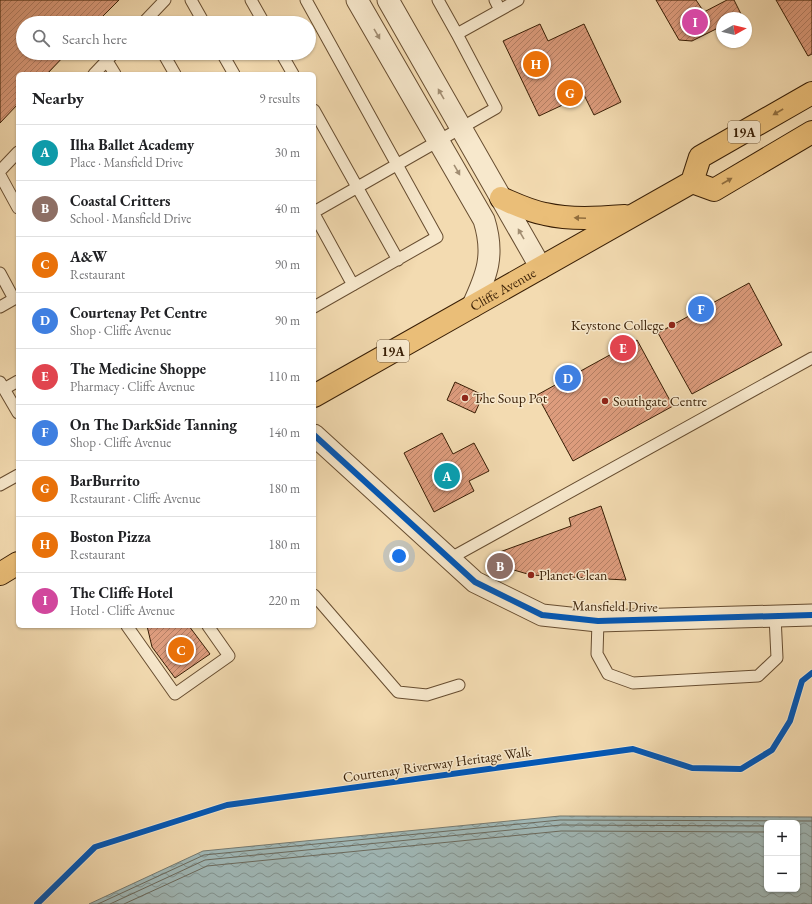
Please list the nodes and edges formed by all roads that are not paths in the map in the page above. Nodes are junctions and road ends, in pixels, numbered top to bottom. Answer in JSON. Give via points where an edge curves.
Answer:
{"nodes":[{"id":1,"x":164,"y":0,"type":"edge"},
{"id":2,"x":191,"y":0,"type":"edge"},
{"id":3,"x":251,"y":0,"type":"edge"},
{"id":4,"x":306,"y":0,"type":"edge"},
{"id":5,"x":357,"y":0,"type":"edge"},
{"id":6,"x":388,"y":0,"type":"edge"},
{"id":7,"x":438,"y":0,"type":"edge"},
{"id":8,"x":518,"y":0,"type":"edge"},
{"id":9,"x":497,"y":5,"type":"edge"},
{"id":10,"x":150,"y":16,"type":"edge"},
{"id":11,"x":200,"y":16,"type":"edge"},
{"id":12,"x":260,"y":16,"type":"edge"},
{"id":13,"x":315,"y":16,"type":"edge"},
{"id":14,"x":316,"y":18,"type":"edge"},
{"id":15,"x":457,"y":34,"type":"junction"},
{"id":16,"x":108,"y":60,"type":"edge"},
{"id":17,"x":112,"y":60,"type":"edge"},
{"id":18,"x":167,"y":60,"type":"edge"},
{"id":19,"x":226,"y":60,"type":"edge"},
{"id":20,"x":285,"y":60,"type":"edge"},
{"id":21,"x":96,"y":72,"type":"edge"},
{"id":22,"x":115,"y":72,"type":"edge"},
{"id":23,"x":174,"y":72,"type":"edge"},
{"id":24,"x":233,"y":72,"type":"edge"},
{"id":25,"x":292,"y":72,"type":"edge"},
{"id":26,"x":812,"y":93,"type":"edge"},
{"id":27,"x":316,"y":114,"type":"edge"},
{"id":28,"x":461,"y":128,"type":"junction"},
{"id":29,"x":812,"y":132,"type":"edge"},
{"id":30,"x":439,"y":140,"type":"junction"},
{"id":31,"x":16,"y":154,"type":"edge"},
{"id":32,"x":398,"y":164,"type":"junction"},
{"id":33,"x":0,"y":171,"type":"edge"},
{"id":34,"x":0,"y":175,"type":"edge"},
{"id":35,"x":692,"y":182,"type":"junction"},
{"id":36,"x":358,"y":187,"type":"junction"},
{"id":37,"x":501,"y":198,"type":"junction"},
{"id":38,"x":16,"y":204,"type":"edge"},
{"id":39,"x":316,"y":212,"type":"edge"},
{"id":40,"x":632,"y":215,"type":"junction"},
{"id":41,"x":316,"y":217,"type":"edge"},
{"id":42,"x":398,"y":260,"type":"junction"},
{"id":43,"x":541,"y":268,"type":"junction"},
{"id":44,"x":0,"y":273,"type":"edge"},
{"id":45,"x":353,"y":285,"type":"junction"},
{"id":46,"x":16,"y":303,"type":"edge"},
{"id":47,"x":316,"y":306,"type":"edge"},
{"id":48,"x":472,"y":307,"type":"junction"},
{"id":49,"x":0,"y":308,"type":"edge"},
{"id":50,"x":812,"y":358,"type":"edge"},
{"id":51,"x":16,"y":382,"type":"edge"},
{"id":52,"x":2,"y":385,"type":"edge"},
{"id":53,"x":316,"y":395,"type":"edge"},
{"id":54,"x":16,"y":410,"type":"edge"},
{"id":55,"x":316,"y":438,"type":"edge"},
{"id":56,"x":16,"y":476,"type":"edge"},
{"id":57,"x":0,"y":485,"type":"edge"},
{"id":58,"x":449,"y":558,"type":"junction"},
{"id":59,"x":16,"y":565,"type":"edge"},
{"id":60,"x":0,"y":574,"type":"edge"},
{"id":61,"x":316,"y":597,"type":"edge"},
{"id":62,"x":812,"y":615,"type":"edge"},
{"id":63,"x":775,"y":616,"type":"junction"},
{"id":64,"x":598,"y":621,"type":"junction"},
{"id":65,"x":128,"y":628,"type":"edge"},
{"id":66,"x":209,"y":628,"type":"edge"},
{"id":67,"x":460,"y":685,"type":"dead end"}],
"edges":[{"from":1,"to":10,"type":"lane"},
{"from":2,"to":11,"type":"lane"},
{"from":3,"to":12,"type":"lane"},
{"from":4,"to":13,"type":"lane"},
{"from":5,"to":30,"type":"street","one_way":true},
{"from":28,"to":6,"type":"street","one_way":true},
{"from":7,"to":15,"type":"lane"},
{"from":8,"to":9,"type":"lane"},
{"from":9,"to":15,"type":"lane"},
{"from":14,"to":32,"type":"lane"},
{"from":15,"to":28,"type":"lane","via":[[496,108]]},
{"from":16,"to":21,"type":"lane"},
{"from":17,"to":22,"type":"lane"},
{"from":18,"to":23,"type":"lane"},
{"from":19,"to":24,"type":"lane"},
{"from":20,"to":25,"type":"lane"},
{"from":26,"to":35,"type":"main road","number":"19A","one_way":true,"via":[[700,157]]},
{"from":27,"to":36,"type":"lane"},
{"from":28,"to":30,"type":"lane"},
{"from":28,"to":37,"type":"street"},
{"from":35,"to":29,"type":"main road","number":"19A","one_way":true,"via":[[714,190]]},
{"from":30,"to":32,"type":"lane"},
{"from":30,"to":48,"type":"street","one_way":true,"via":[[484,220],[489,234],[490,246],[484,280]]},
{"from":31,"to":33,"type":"lane"},
{"from":32,"to":36,"type":"lane"},
{"from":32,"to":42,"type":"lane","via":[[437,237]]},
{"from":34,"to":38,"type":"lane"},
{"from":35,"to":40,"type":"main road","name":"Cliffe Avenue","number":"19A"},
{"from":36,"to":39,"type":"lane"},
{"from":36,"to":42,"type":"lane"},
{"from":40,"to":37,"type":"main road","one_way":true,"via":[[600,218],[560,217],[523,208]]},
{"from":43,"to":37,"type":"street","one_way":true},
{"from":40,"to":43,"type":"main road","name":"Cliffe Avenue","number":"19A"},
{"from":41,"to":45,"type":"lane"},
{"from":42,"to":45,"type":"lane"},
{"from":43,"to":48,"type":"main road","name":"Cliffe Avenue","number":"19A"},
{"from":44,"to":46,"type":"lane"},
{"from":45,"to":47,"type":"lane"},
{"from":46,"to":49,"type":"lane"},
{"from":48,"to":53,"type":"main road","name":"Cliffe Avenue","number":"19A"},
{"from":50,"to":58,"type":"lane"},
{"from":51,"to":52,"type":"lane"},
{"from":52,"to":54,"type":"lane"},
{"from":55,"to":58,"type":"street","name":"Mansfield Drive"},
{"from":56,"to":57,"type":"lane"},
{"from":58,"to":64,"type":"street","name":"Mansfield Drive","via":[[475,582],[542,615]]},
{"from":59,"to":60,"type":"main road"},
{"from":61,"to":67,"type":"lane","via":[[398,692],[426,695]]},
{"from":62,"to":63,"type":"street","name":"Mansfield Drive"},
{"from":63,"to":64,"type":"street","name":"Mansfield Drive"},
{"from":63,"to":64,"type":"lane","via":[[777,658],[758,676],[633,683],[608,674],[596,654]]},
{"from":65,"to":66,"type":"lane","via":[[174,694],[229,656]]}]}
